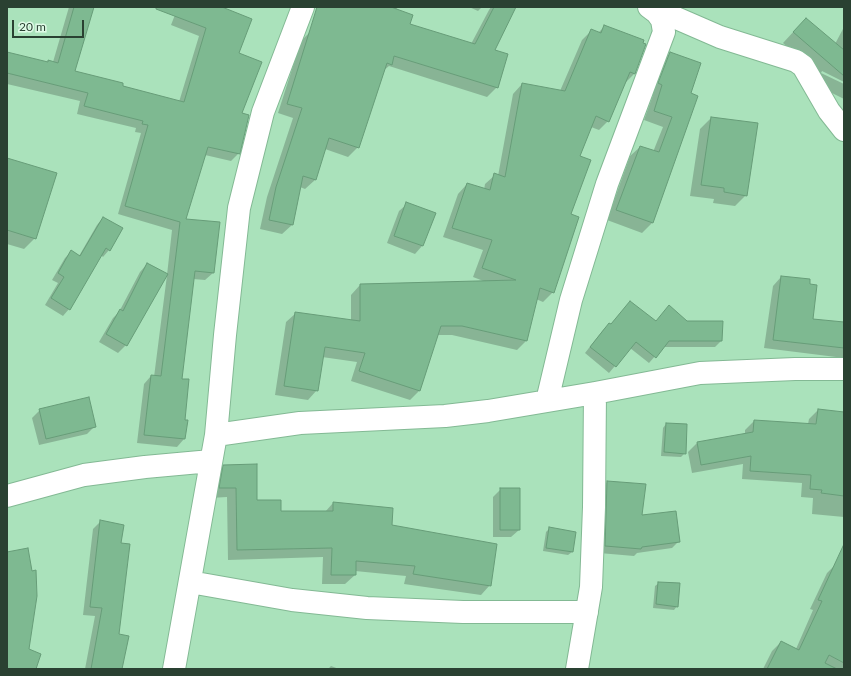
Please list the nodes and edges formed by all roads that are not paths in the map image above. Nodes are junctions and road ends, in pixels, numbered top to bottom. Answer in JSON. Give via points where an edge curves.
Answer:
{"nodes":[{"id":1,"x":300,"y":8,"type":"edge"},
{"id":2,"x":663,"y":12,"type":"edge"},
{"id":3,"x":844,"y":130,"type":"edge"},
{"id":4,"x":844,"y":369,"type":"edge"},
{"id":5,"x":595,"y":393,"type":"junction"},
{"id":6,"x":547,"y":401,"type":"junction"},
{"id":7,"x":216,"y":435,"type":"junction"},
{"id":8,"x":211,"y":462,"type":"junction"},
{"id":9,"x":7,"y":496,"type":"edge"},
{"id":10,"x":190,"y":582,"type":"junction"},
{"id":11,"x":587,"y":612,"type":"junction"},
{"id":12,"x":174,"y":669,"type":"edge"},
{"id":13,"x":577,"y":669,"type":"edge"}],
"edges":[{"from":1,"to":7,"type":"street","via":[[263,112],[239,208]]},
{"from":2,"to":3,"type":"street","via":[[720,37],[796,61],[803,66],[829,111]]},
{"from":2,"to":6,"type":"street","via":[[664,32],[607,184],[571,300]]},
{"from":4,"to":5,"type":"street","via":[[700,373]]},
{"from":5,"to":6,"type":"street"},
{"from":5,"to":11,"type":"street","via":[[594,507],[591,587]]},
{"from":6,"to":7,"type":"street","via":[[445,416],[300,423]]},
{"from":7,"to":8,"type":"street"},
{"from":8,"to":9,"type":"street","via":[[84,475]]},
{"from":8,"to":10,"type":"street"},
{"from":10,"to":11,"type":"street","via":[[292,600],[367,608],[463,612]]},
{"from":10,"to":12,"type":"street"},
{"from":11,"to":13,"type":"street"}]}
